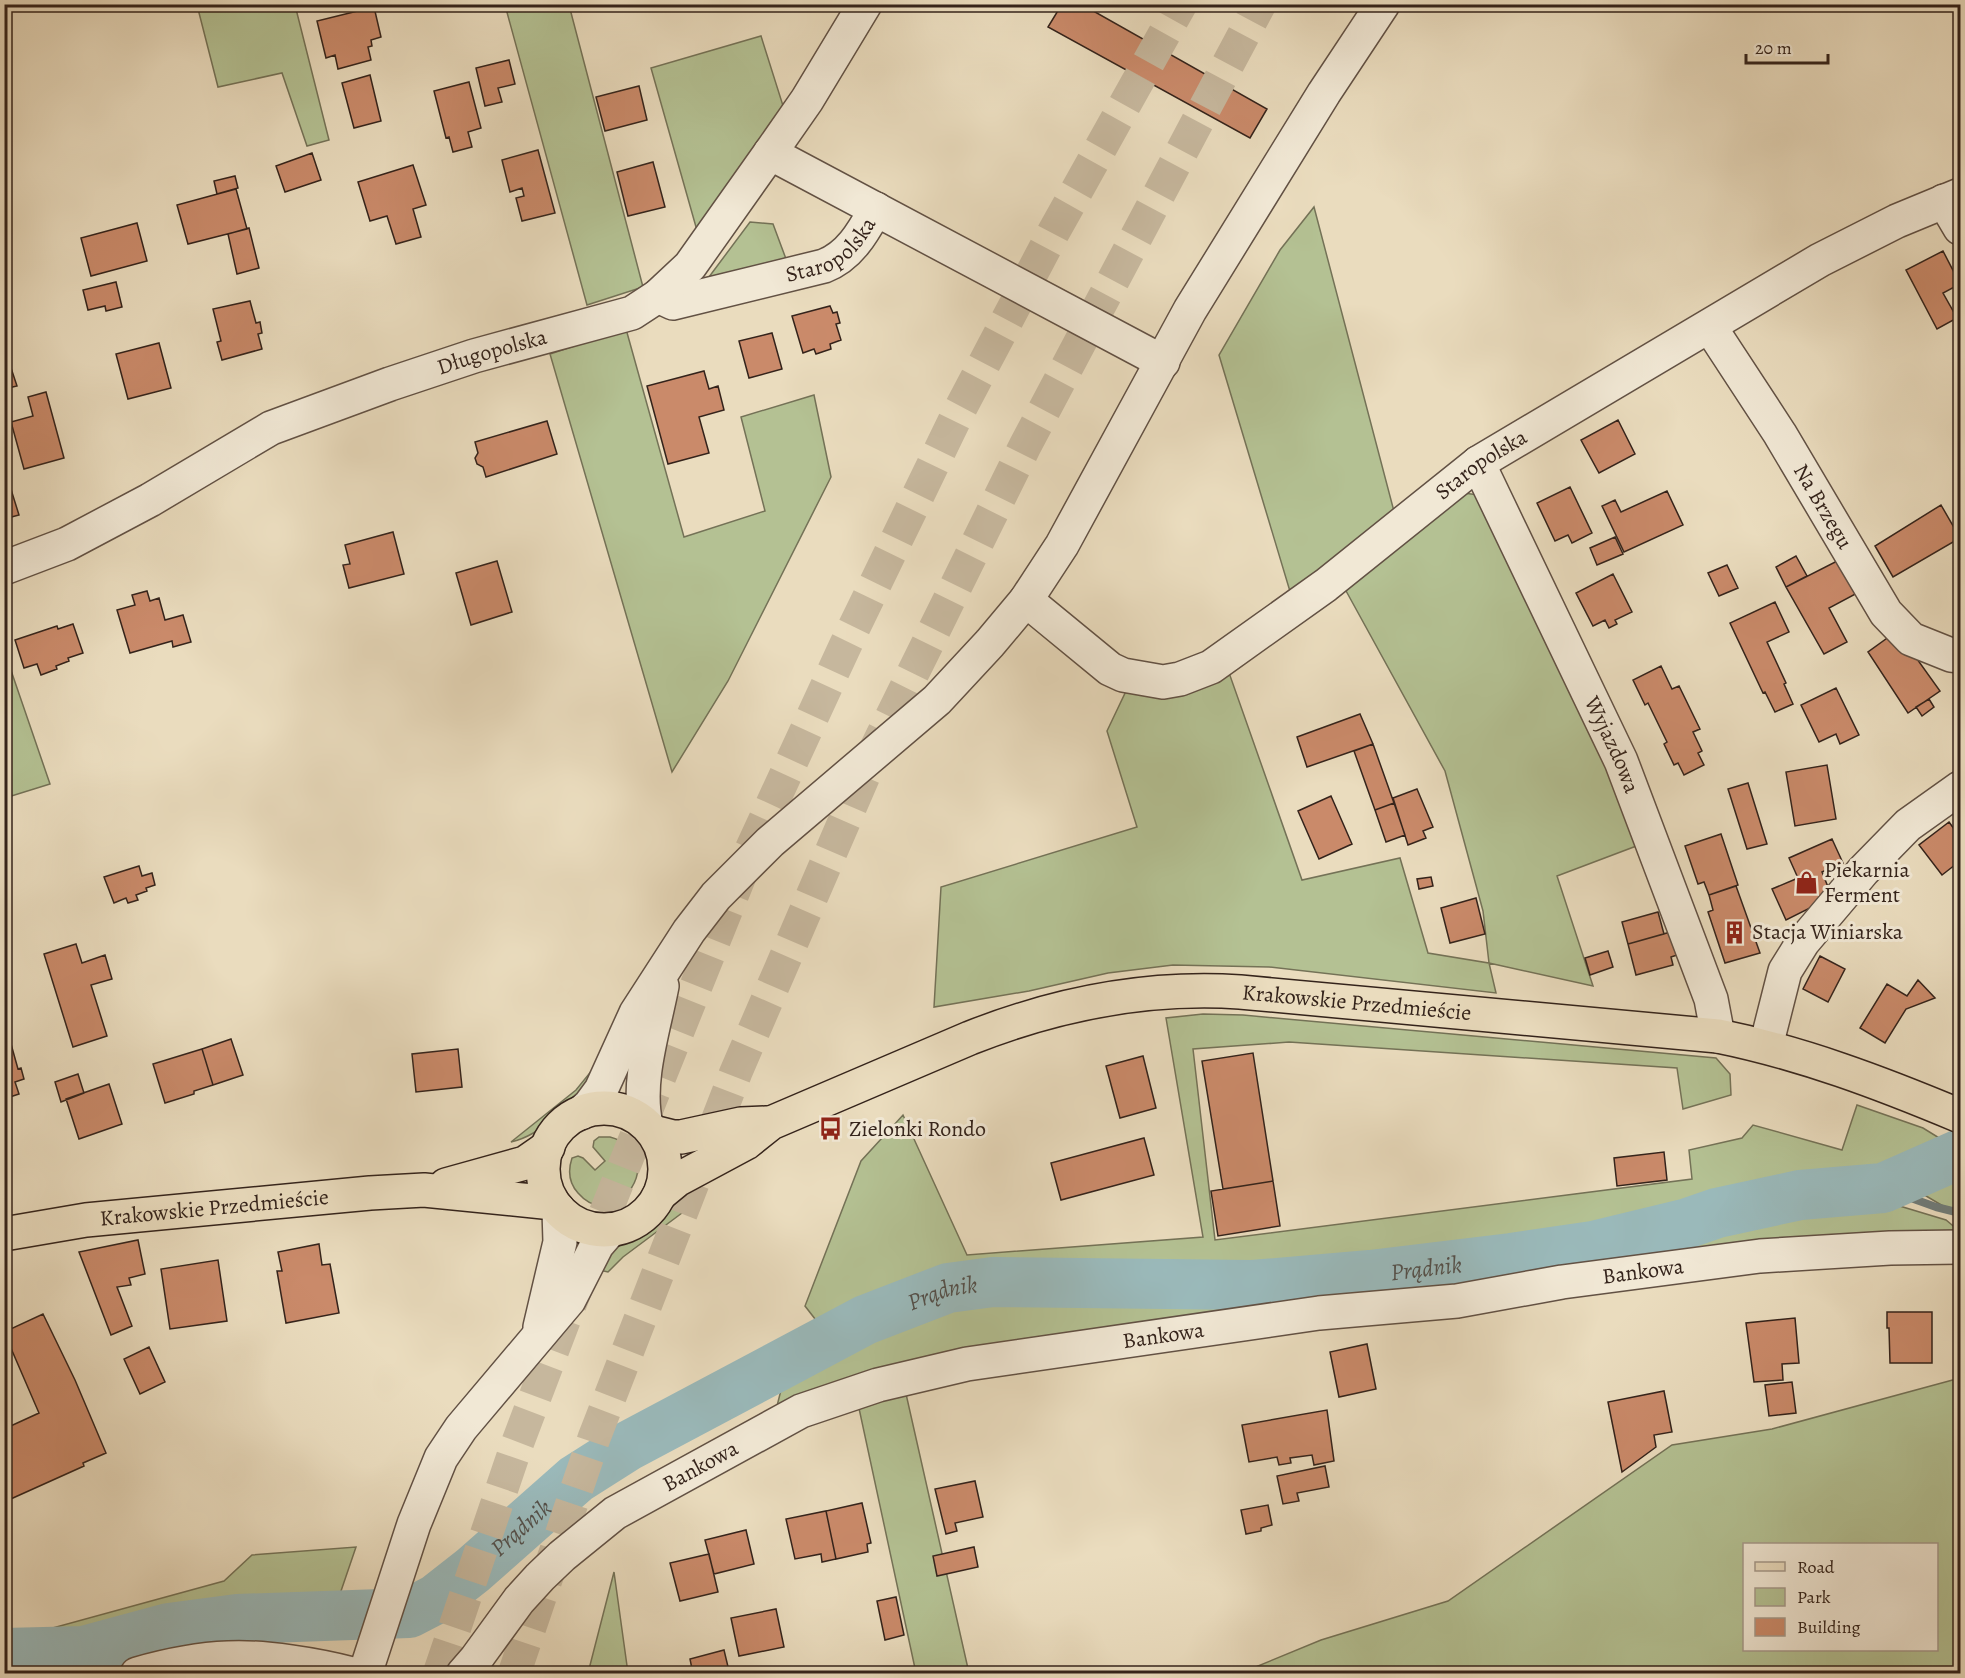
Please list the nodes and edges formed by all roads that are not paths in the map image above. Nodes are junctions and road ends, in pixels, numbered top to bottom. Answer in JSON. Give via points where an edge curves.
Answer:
{"nodes":[{"id":1,"x":865,"y":4,"type":"edge"},
{"id":2,"x":1383,"y":4,"type":"edge"},
{"id":3,"x":770,"y":153,"type":"junction"},
{"id":4,"x":1955,"y":208,"type":"edge"},
{"id":5,"x":876,"y":209,"type":"junction"},
{"id":6,"x":658,"y":296,"type":"junction"},
{"id":7,"x":1710,"y":327,"type":"junction"},
{"id":8,"x":1163,"y":362,"type":"junction"},
{"id":9,"x":1478,"y":463,"type":"junction"},
{"id":10,"x":4,"y":567,"type":"edge"},
{"id":11,"x":1026,"y":600,"type":"junction"},
{"id":12,"x":1960,"y":656,"type":"edge"},
{"id":13,"x":1960,"y":788,"type":"edge"},
{"id":14,"x":666,"y":966,"type":"junction"},
{"id":15,"x":1718,"y":1036,"type":"junction"},
{"id":16,"x":1766,"y":1046,"type":"junction"},
{"id":17,"x":581,"y":1113,"type":"junction"},
{"id":18,"x":1957,"y":1114,"type":"edge"},
{"id":19,"x":771,"y":1123,"type":"junction"},
{"id":20,"x":649,"y":1128,"type":"junction"},
{"id":21,"x":548,"y":1147,"type":"junction"},
{"id":22,"x":424,"y":1190,"type":"junction"},
{"id":23,"x":660,"y":1194,"type":"junction"},
{"id":24,"x":556,"y":1207,"type":"junction"},
{"id":25,"x":610,"y":1230,"type":"junction"},
{"id":26,"x":4,"y":1234,"type":"edge"},
{"id":27,"x":1959,"y":1245,"type":"edge"},
{"id":28,"x":538,"y":1334,"type":"junction"},
{"id":29,"x":137,"y":1674,"type":"edge"},
{"id":30,"x":352,"y":1674,"type":"edge"},
{"id":31,"x":365,"y":1674,"type":"edge"},
{"id":32,"x":463,"y":1674,"type":"edge"}],
"edges":[{"from":1,"to":3,"type":"street","name":"Długopolska"},
{"from":2,"to":8,"type":"street","via":[[1190,310]]},
{"from":3,"to":5,"type":"street","name":"Staropolska"},
{"from":3,"to":6,"type":"street","name":"Długopolska","via":[[690,266]]},
{"from":4,"to":7,"type":"street","name":"Staropolska","via":[[1856,240]]},
{"from":5,"to":6,"type":"street","name":"Staropolska","via":[[852,247],[824,266],[673,303]]},
{"from":5,"to":8,"type":"street"},
{"from":6,"to":10,"type":"street","name":"Długopolska","via":[[632,313],[474,356],[271,428],[67,544]]},
{"from":7,"to":9,"type":"street","name":"Staropolska"},
{"from":7,"to":12,"type":"street","name":"Na Brzegu","via":[[1780,434],[1886,613],[1911,639]]},
{"from":8,"to":11,"type":"street","via":[[1062,545]]},
{"from":9,"to":11,"type":"street","name":"Staropolska","via":[[1326,585],[1211,667],[1180,679],[1144,680],[1110,669]]},
{"from":9,"to":15,"type":"street","name":"Wyjazdowa","via":[[1622,761],[1711,999]]},
{"from":11,"to":14,"type":"street","via":[[937,700],[739,872],[716,896]]},
{"from":13,"to":16,"type":"street","via":[[1908,825],[1803,942],[1785,971]]},
{"from":14,"to":17,"type":"street","via":[[636,1013],[601,1090]]},
{"from":14,"to":20,"type":"street","via":[[644,1076],[642,1105]]},
{"from":15,"to":16,"type":"main road","name":"Krakowskie Przedmieście"},
{"from":15,"to":19,"type":"main road","name":"Krakowskie Przedmieście","via":[[1248,993],[1154,993],[1077,1005],[1003,1025]]},
{"from":16,"to":18,"type":"main road","name":"Krakowskie Przedmieście"},
{"from":17,"to":20,"type":"main road","via":[[615,1109],[636,1117]]},
{"from":17,"to":21,"type":"main road","via":[[555,1132]]},
{"from":19,"to":20,"type":"main road","name":"Krakowskie Przedmieście","via":[[741,1124],[681,1137],[663,1136]]},
{"from":19,"to":23,"type":"main road","name":"Krakowskie Przedmieście","via":[[746,1143],[677,1179]]},
{"from":20,"to":23,"type":"main road","via":[[662,1150],[665,1168]]},
{"from":21,"to":22,"type":"main road","name":"Krakowskie Przedmieście","via":[[525,1163]]},
{"from":21,"to":24,"type":"main road","via":[[543,1173]]},
{"from":22,"to":24,"type":"main road","name":"Krakowskie Przedmieście"},
{"from":22,"to":26,"type":"main road","name":"Krakowskie Przedmieście","via":[[86,1220]]},
{"from":23,"to":25,"type":"main road","via":[[640,1219]]},
{"from":24,"to":25,"type":"main road","via":[[577,1224]]},
{"from":24,"to":28,"type":"street","via":[[560,1242]]},
{"from":25,"to":28,"type":"street","via":[[597,1245],[569,1300]]},
{"from":27,"to":32,"type":"street","name":"Bankowa","via":[[1760,1256],[1596,1277],[1457,1301],[1318,1312],[967,1364],[878,1384],[801,1411],[615,1513],[540,1577]]},
{"from":28,"to":31,"type":"street","via":[[460,1428],[433,1475]]},
{"from":29,"to":30,"type":"street","via":[[228,1658],[310,1665]]}]}
